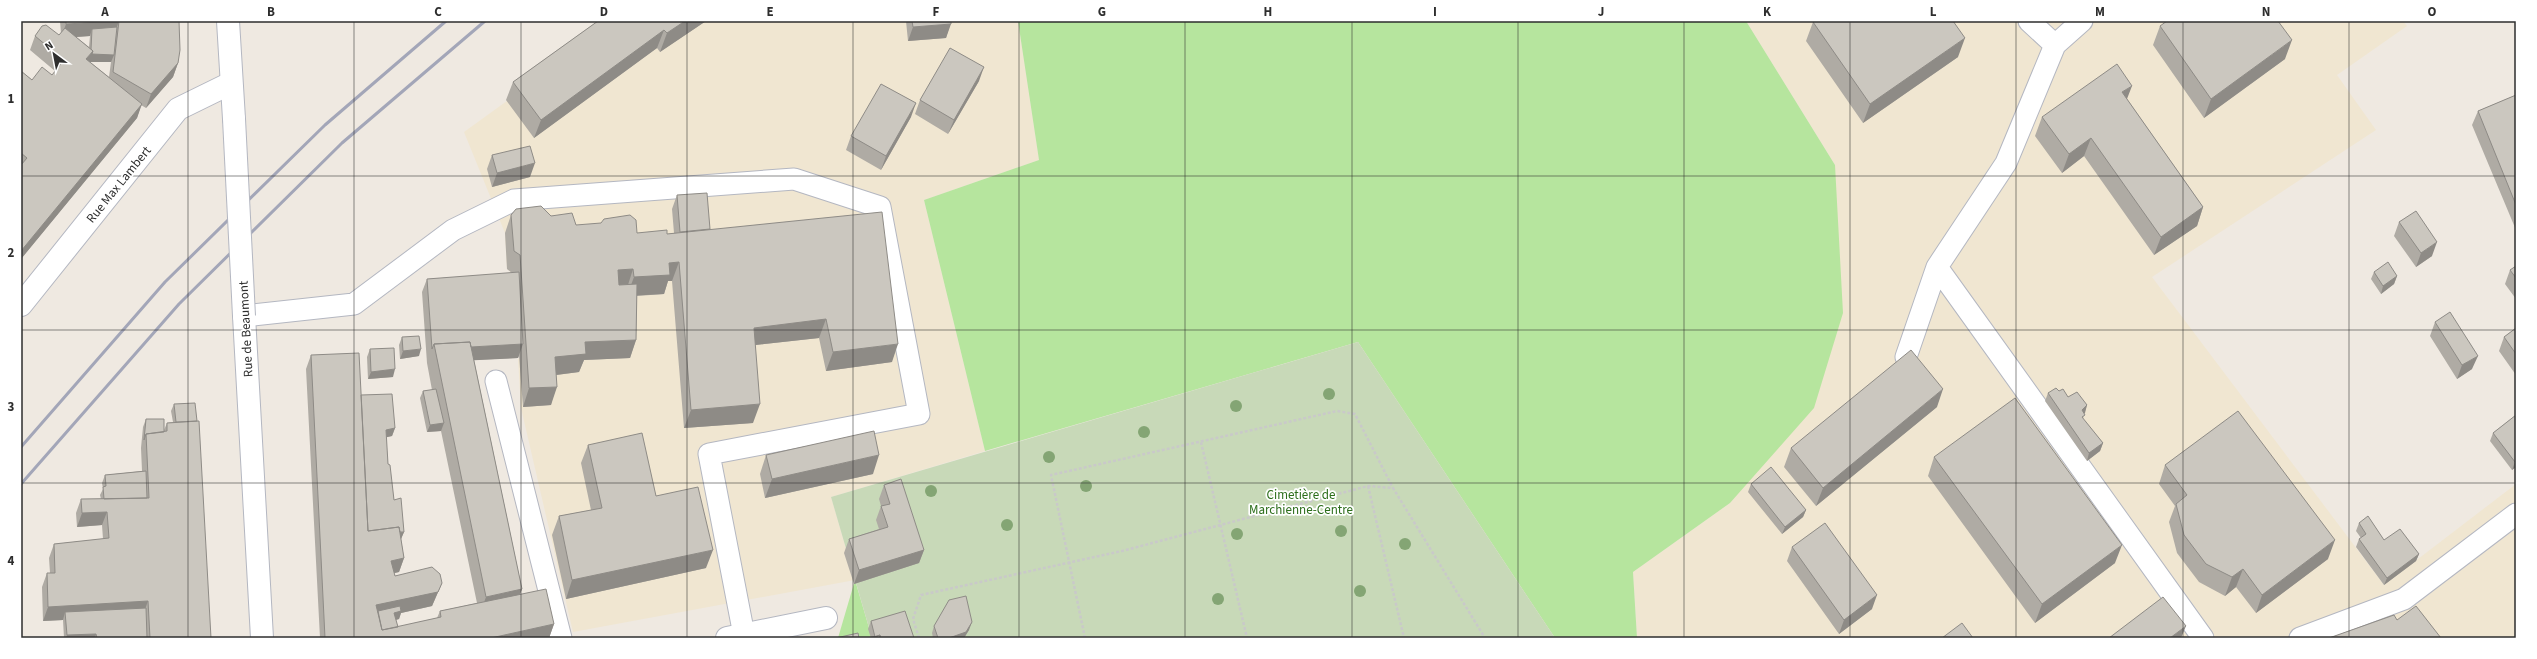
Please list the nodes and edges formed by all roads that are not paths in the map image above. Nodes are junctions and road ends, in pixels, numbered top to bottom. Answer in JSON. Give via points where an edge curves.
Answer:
{"nodes":[{"id":1,"x":228,"y":21,"type":"edge"},
{"id":2,"x":2030,"y":21,"type":"edge"},
{"id":3,"x":2082,"y":21,"type":"edge"},
{"id":4,"x":2055,"y":46,"type":"junction"},
{"id":5,"x":231,"y":83,"type":"junction"},
{"id":6,"x":1937,"y":267,"type":"junction"},
{"id":7,"x":21,"y":305,"type":"edge"},
{"id":8,"x":244,"y":316,"type":"junction"},
{"id":9,"x":1906,"y":357,"type":"edge"},
{"id":10,"x":496,"y":380,"type":"dead end"},
{"id":11,"x":2516,"y":514,"type":"edge"},
{"id":12,"x":826,"y":618,"type":"dead end"},
{"id":13,"x":736,"y":636,"type":"edge"},
{"id":14,"x":262,"y":638,"type":"edge"},
{"id":15,"x":561,"y":638,"type":"edge"},
{"id":16,"x":2203,"y":638,"type":"edge"},
{"id":17,"x":2300,"y":638,"type":"edge"}],
"edges":[{"from":1,"to":5,"type":"main road","name":"Rue de Beaumont"},
{"from":2,"to":4,"type":"lane"},
{"from":3,"to":4,"type":"lane"},
{"from":4,"to":6,"type":"lane","via":[[2006,163]]},
{"from":5,"to":7,"type":"main road","name":"Rue Max Lambert","via":[[178,109]]},
{"from":5,"to":8,"type":"main road","name":"Rue de Beaumont","bridge":true},
{"from":6,"to":9,"type":"lane"},
{"from":6,"to":16,"type":"lane"},
{"from":8,"to":13,"type":"lane","via":[[354,304],[453,230],[514,200],[794,179],[880,207],[919,414],[709,454]]},
{"from":8,"to":14,"type":"main road","name":"Rue de Beaumont"},
{"from":10,"to":15,"type":"lane"},
{"from":11,"to":17,"type":"lane","via":[[2404,599]]},
{"from":12,"to":13,"type":"main road"}]}
